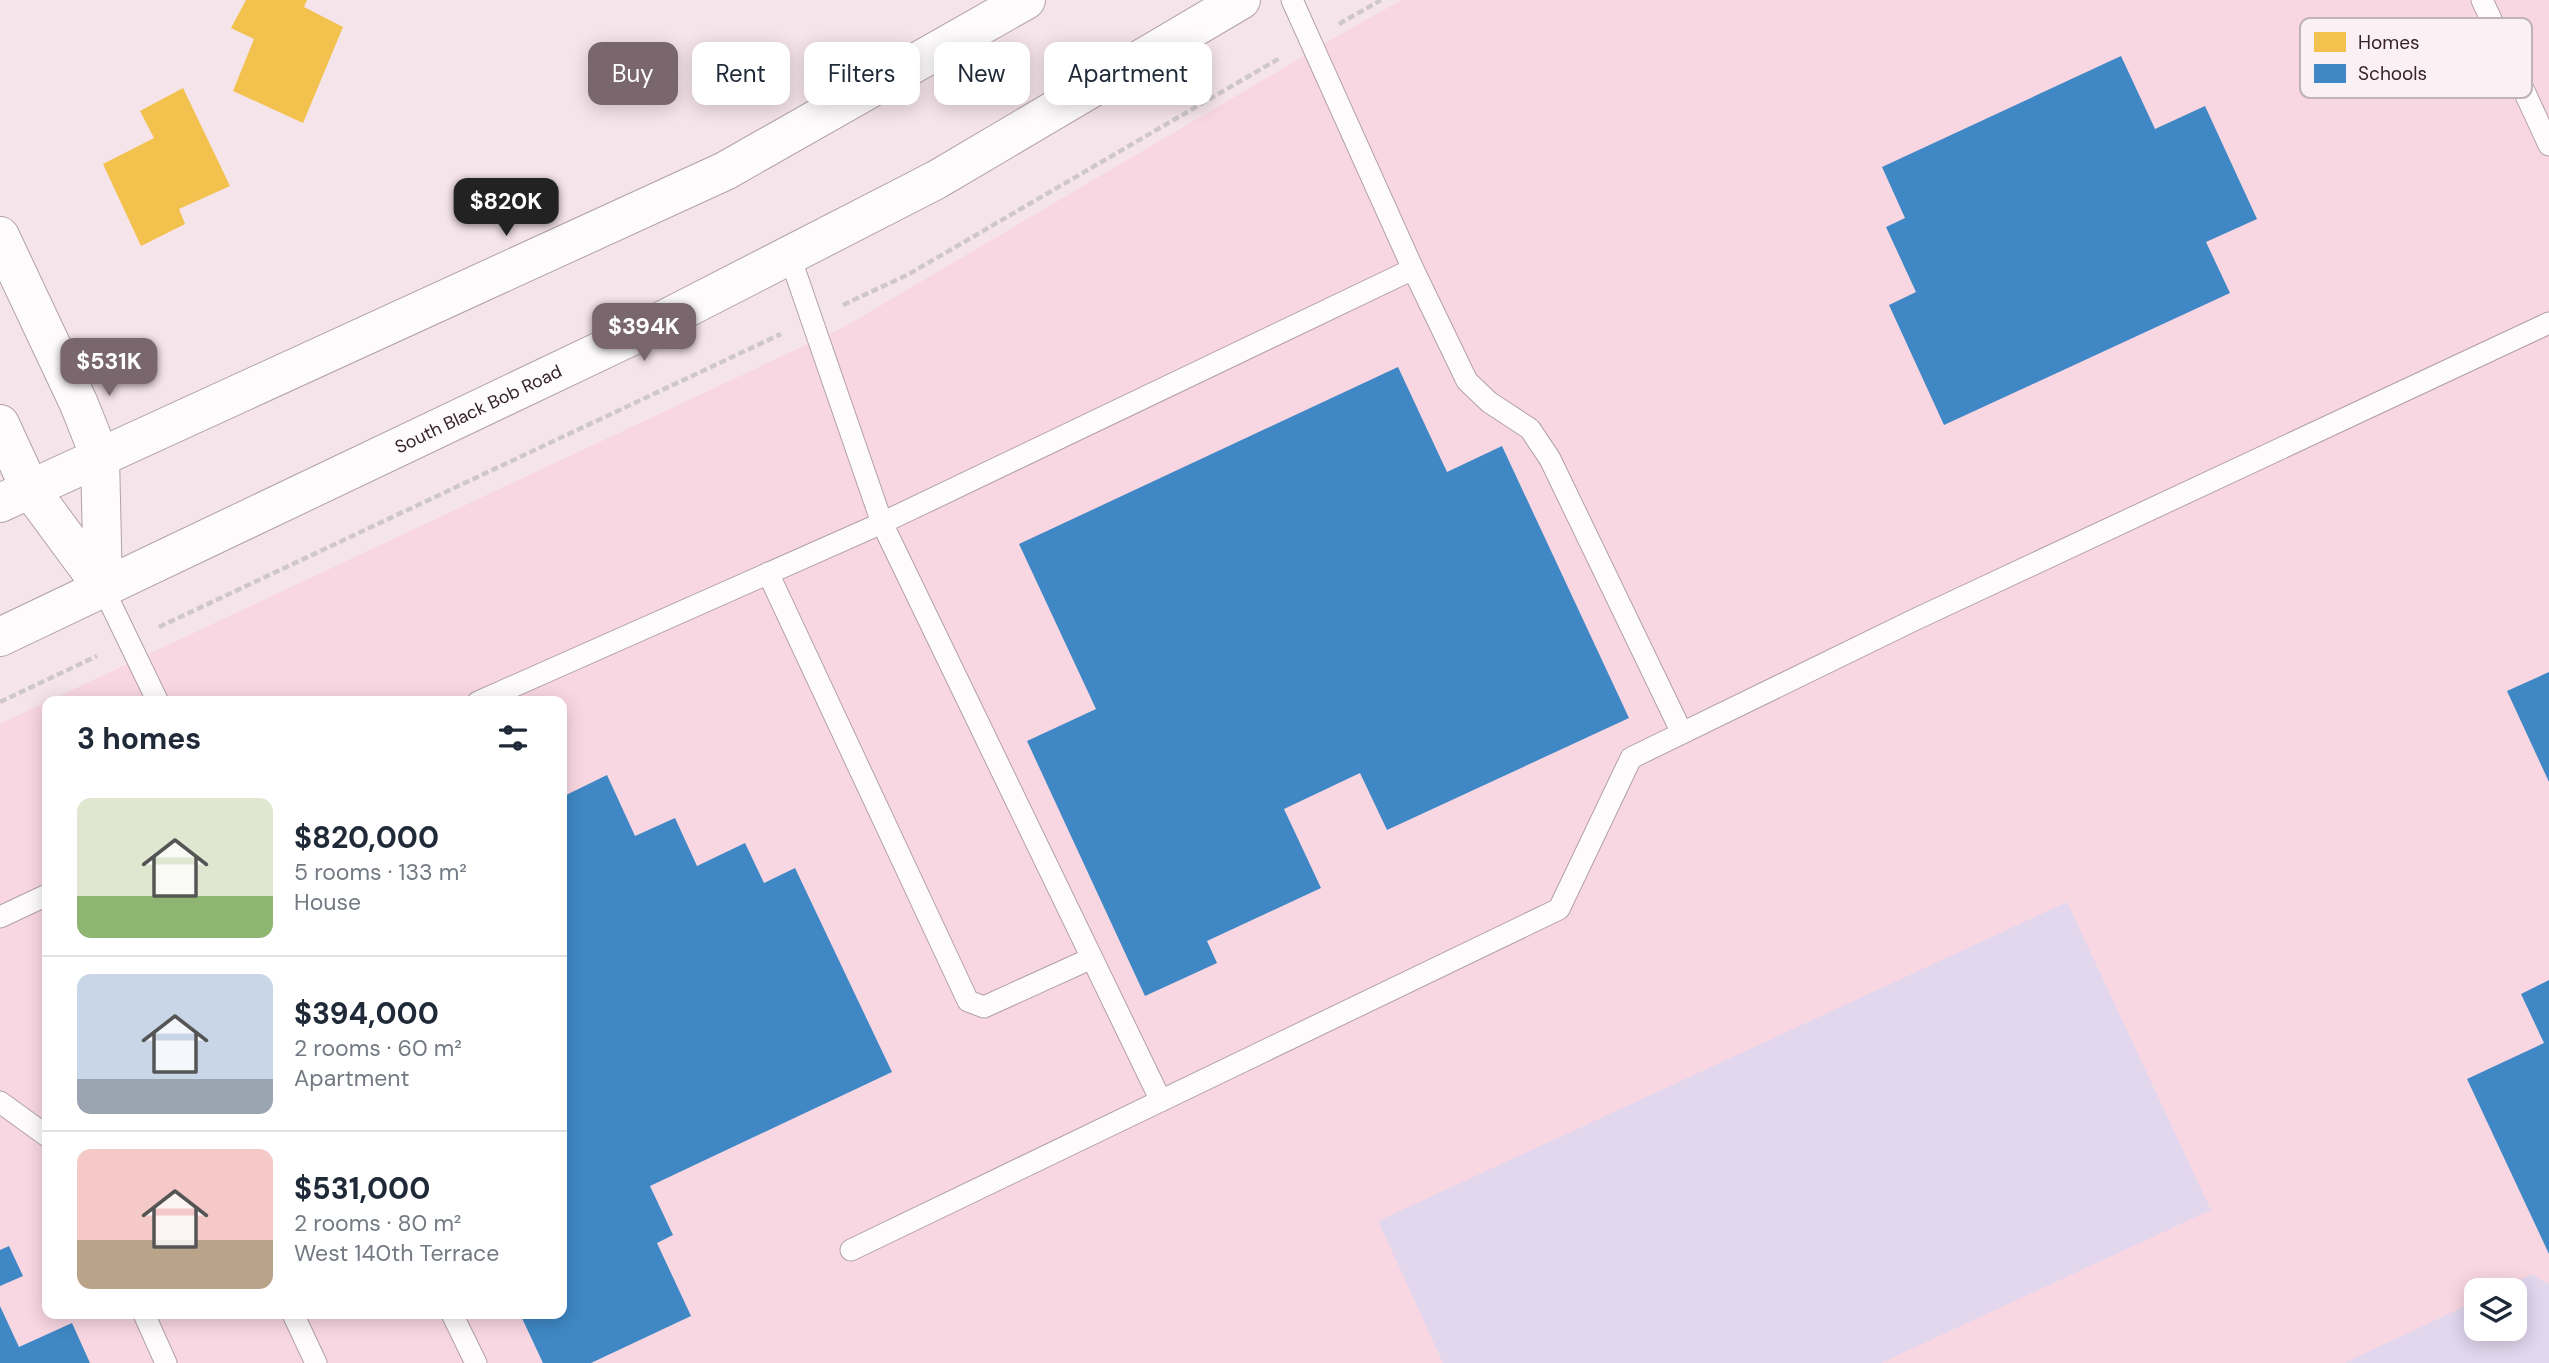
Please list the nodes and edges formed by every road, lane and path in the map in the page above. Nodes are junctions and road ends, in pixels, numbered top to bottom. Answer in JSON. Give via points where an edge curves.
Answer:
{"nodes":[{"id":1,"x":1027,"y":0,"type":"edge"},
{"id":2,"x":1241,"y":0,"type":"edge"},
{"id":3,"x":1292,"y":0,"type":"edge"},
{"id":4,"x":1381,"y":0,"type":"edge"},
{"id":5,"x":2482,"y":0,"type":"edge"},
{"id":6,"x":2490,"y":18,"type":"edge"},
{"id":7,"x":1310,"y":41,"type":"junction"},
{"id":8,"x":2527,"y":98,"type":"edge"},
{"id":9,"x":2549,"y":145,"type":"edge"},
{"id":10,"x":0,"y":236,"type":"edge"},
{"id":11,"x":789,"y":254,"type":"junction"},
{"id":12,"x":1413,"y":269,"type":"junction"},
{"id":13,"x":811,"y":319,"type":"junction"},
{"id":14,"x":2549,"y":323,"type":"edge"},
{"id":15,"x":0,"y":424,"type":"edge"},
{"id":16,"x":100,"y":457,"type":"junction"},
{"id":17,"x":15,"y":496,"type":"edge"},
{"id":18,"x":882,"y":523,"type":"junction"},
{"id":19,"x":768,"y":573,"type":"junction"},
{"id":20,"x":103,"y":589,"type":"junction"},
{"id":21,"x":0,"y":637,"type":"edge"},
{"id":22,"x":129,"y":642,"type":"junction"},
{"id":23,"x":155,"y":696,"type":"edge"},
{"id":24,"x":491,"y":696,"type":"edge"},
{"id":25,"x":0,"y":702,"type":"edge"},
{"id":26,"x":1682,"y":733,"type":"junction"},
{"id":27,"x":42,"y":897,"type":"edge"},
{"id":28,"x":0,"y":917,"type":"edge"},
{"id":29,"x":1092,"y":958,"type":"junction"},
{"id":30,"x":1161,"y":1101,"type":"junction"},
{"id":31,"x":0,"y":1102,"type":"edge"},
{"id":32,"x":42,"y":1132,"type":"edge"},
{"id":33,"x":851,"y":1250,"type":"dead end"},
{"id":34,"x":146,"y":1319,"type":"edge"},
{"id":35,"x":295,"y":1319,"type":"edge"},
{"id":36,"x":454,"y":1319,"type":"edge"},
{"id":37,"x":166,"y":1363,"type":"edge"},
{"id":38,"x":316,"y":1363,"type":"edge"},
{"id":39,"x":475,"y":1363,"type":"edge"}],
"edges":[{"from":1,"to":16,"type":"main road","via":[[725,171]]},
{"from":2,"to":11,"type":"main road","name":"South Black Bob Road","via":[[936,180]]},
{"from":3,"to":7,"type":"lane"},
{"from":4,"to":7,"type":"path"},
{"from":5,"to":6,"type":"lane"},
{"from":7,"to":12,"type":"lane"},
{"from":7,"to":13,"type":"path","via":[[909,274]]},
{"from":8,"to":9,"type":"lane"},
{"from":10,"to":16,"type":"main road"},
{"from":11,"to":13,"type":"lane"},
{"from":11,"to":20,"type":"main road","name":"South Black Bob Road","via":[[634,335]]},
{"from":12,"to":18,"type":"lane"},
{"from":12,"to":26,"type":"lane","via":[[1467,381],[1530,429],[1550,458]]},
{"from":13,"to":18,"type":"lane"},
{"from":13,"to":22,"type":"path"},
{"from":14,"to":26,"type":"lane"},
{"from":15,"to":17,"type":"main road"},
{"from":16,"to":17,"type":"main road"},
{"from":16,"to":20,"type":"main road"},
{"from":17,"to":20,"type":"main road"},
{"from":18,"to":19,"type":"lane"},
{"from":18,"to":29,"type":"lane"},
{"from":19,"to":24,"type":"lane"},
{"from":19,"to":29,"type":"lane","via":[[968,1001],[984,1007]]},
{"from":20,"to":21,"type":"main road","name":"South Black Bob Road"},
{"from":20,"to":22,"type":"lane"},
{"from":22,"to":23,"type":"lane"},
{"from":22,"to":25,"type":"path"},
{"from":26,"to":30,"type":"lane","via":[[1630,758],[1559,909]]},
{"from":27,"to":28,"type":"lane"},
{"from":29,"to":30,"type":"lane"},
{"from":30,"to":33,"type":"lane"},
{"from":31,"to":32,"type":"lane"},
{"from":34,"to":37,"type":"lane"},
{"from":35,"to":38,"type":"lane"},
{"from":36,"to":39,"type":"lane"}]}
